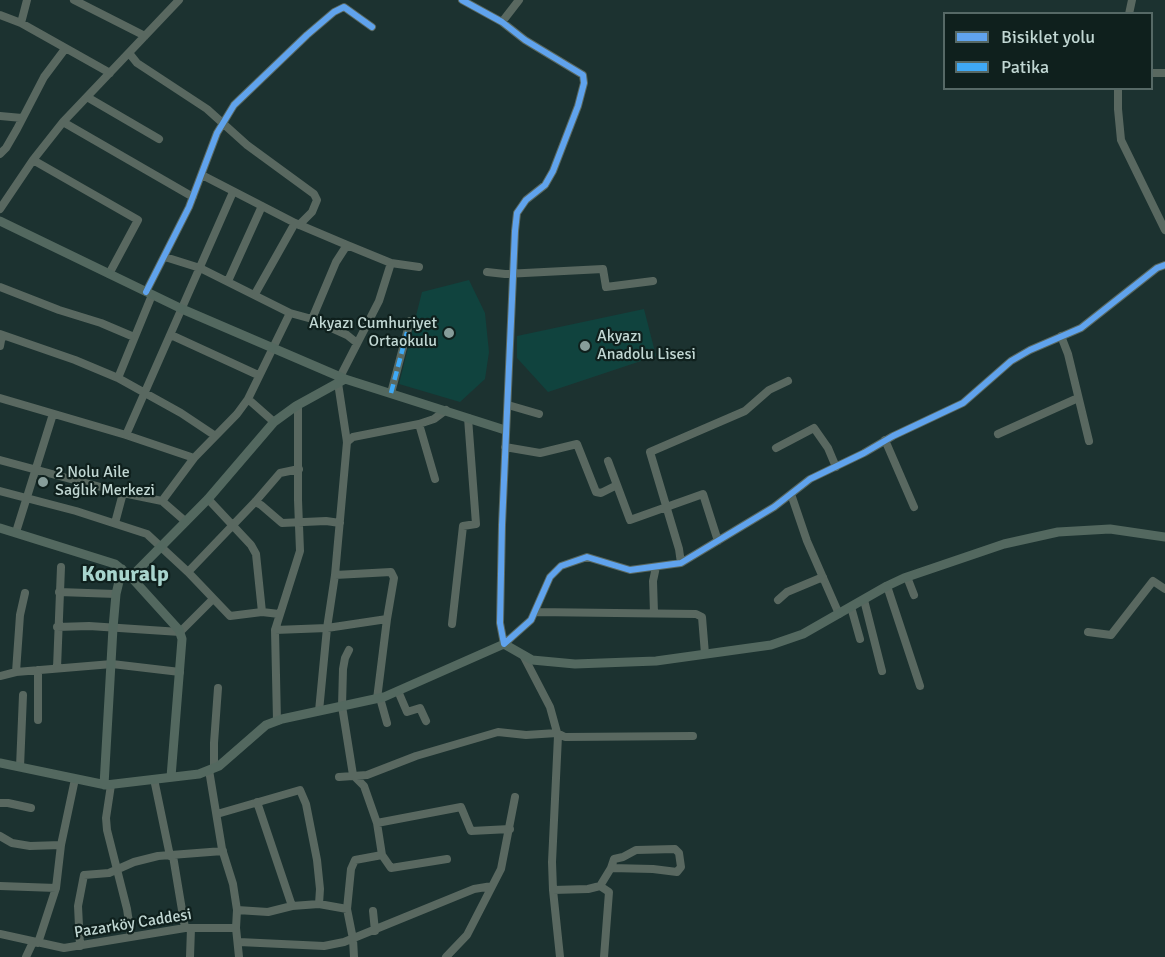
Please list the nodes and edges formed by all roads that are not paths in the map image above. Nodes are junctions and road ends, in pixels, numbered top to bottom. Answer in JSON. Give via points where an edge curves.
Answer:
{"nodes":[{"id":1,"x":27,"y":0,"type":"edge"},
{"id":2,"x":74,"y":0,"type":"edge"},
{"id":3,"x":179,"y":0,"type":"edge"},
{"id":4,"x":462,"y":0,"type":"edge"},
{"id":5,"x":519,"y":0,"type":"edge"},
{"id":6,"x":0,"y":15,"type":"edge"},
{"id":7,"x":502,"y":22,"type":"junction"},
{"id":8,"x":21,"y":23,"type":"junction"},
{"id":9,"x":372,"y":27,"type":"dead end"},
{"id":10,"x":145,"y":36,"type":"junction"},
{"id":11,"x":65,"y":49,"type":"junction"},
{"id":12,"x":129,"y":53,"type":"junction"},
{"id":13,"x":110,"y":73,"type":"junction"},
{"id":14,"x":1118,"y":90,"type":"edge"},
{"id":15,"x":87,"y":97,"type":"junction"},
{"id":16,"x":0,"y":116,"type":"edge"},
{"id":17,"x":22,"y":118,"type":"junction"},
{"id":18,"x":63,"y":122,"type":"junction"},
{"id":19,"x":223,"y":123,"type":"junction"},
{"id":20,"x":159,"y":138,"type":"dead end"},
{"id":21,"x":0,"y":153,"type":"edge"},
{"id":22,"x":33,"y":160,"type":"junction"},
{"id":23,"x":202,"y":175,"type":"junction"},
{"id":24,"x":233,"y":192,"type":"junction"},
{"id":25,"x":193,"y":196,"type":"junction"},
{"id":26,"x":262,"y":206,"type":"junction"},
{"id":27,"x":0,"y":209,"type":"edge"},
{"id":28,"x":0,"y":221,"type":"edge"},
{"id":29,"x":297,"y":224,"type":"junction"},
{"id":30,"x":1165,"y":230,"type":"edge"},
{"id":31,"x":347,"y":245,"type":"junction"},
{"id":32,"x":165,"y":257,"type":"junction"},
{"id":33,"x":391,"y":262,"type":"junction"},
{"id":34,"x":1165,"y":265,"type":"edge"},
{"id":35,"x":419,"y":267,"type":"dead end"},
{"id":36,"x":200,"y":268,"type":"junction"},
{"id":37,"x":487,"y":272,"type":"dead end"},
{"id":38,"x":512,"y":273,"type":"junction"},
{"id":39,"x":109,"y":274,"type":"junction"},
{"id":40,"x":653,"y":281,"type":"dead end"},
{"id":41,"x":228,"y":282,"type":"junction"},
{"id":42,"x":0,"y":287,"type":"edge"},
{"id":43,"x":149,"y":293,"type":"junction"},
{"id":44,"x":255,"y":294,"type":"junction"},
{"id":45,"x":182,"y":309,"type":"junction"},
{"id":46,"x":290,"y":313,"type":"junction"},
{"id":47,"x":312,"y":319,"type":"junction"},
{"id":48,"x":410,"y":321,"type":"dead end"},
{"id":49,"x":1,"y":334,"type":"edge"},
{"id":50,"x":171,"y":335,"type":"junction"},
{"id":51,"x":1061,"y":336,"type":"junction"},
{"id":52,"x":134,"y":337,"type":"junction"},
{"id":53,"x":357,"y":343,"type":"junction"},
{"id":54,"x":0,"y":346,"type":"edge"},
{"id":55,"x":272,"y":349,"type":"junction"},
{"id":56,"x":258,"y":375,"type":"junction"},
{"id":57,"x":118,"y":378,"type":"junction"},
{"id":58,"x":341,"y":380,"type":"junction"},
{"id":59,"x":788,"y":381,"type":"dead end"},
{"id":60,"x":145,"y":393,"type":"junction"},
{"id":61,"x":392,"y":393,"type":"junction"},
{"id":62,"x":0,"y":398,"type":"edge"},
{"id":63,"x":1078,"y":398,"type":"junction"},
{"id":64,"x":248,"y":399,"type":"junction"},
{"id":65,"x":298,"y":405,"type":"junction"},
{"id":66,"x":507,"y":405,"type":"junction"},
{"id":67,"x":446,"y":410,"type":"junction"},
{"id":68,"x":53,"y":414,"type":"junction"},
{"id":69,"x":538,"y":414,"type":"dead end"},
{"id":70,"x":468,"y":418,"type":"junction"},
{"id":71,"x":274,"y":422,"type":"junction"},
{"id":72,"x":419,"y":424,"type":"junction"},
{"id":73,"x":505,"y":430,"type":"junction"},
{"id":74,"x":998,"y":434,"type":"dead end"},
{"id":75,"x":126,"y":435,"type":"junction"},
{"id":76,"x":214,"y":435,"type":"junction"},
{"id":77,"x":885,"y":440,"type":"junction"},
{"id":78,"x":1089,"y":441,"type":"dead end"},
{"id":79,"x":347,"y":442,"type":"junction"},
{"id":80,"x":505,"y":447,"type":"junction"},
{"id":81,"x":776,"y":447,"type":"dead end"},
{"id":82,"x":194,"y":458,"type":"junction"},
{"id":83,"x":0,"y":460,"type":"edge"},
{"id":84,"x":608,"y":461,"type":"dead end"},
{"id":85,"x":836,"y":467,"type":"junction"},
{"id":86,"x":37,"y":469,"type":"junction"},
{"id":87,"x":298,"y":469,"type":"junction"},
{"id":88,"x":435,"y":479,"type":"dead end"},
{"id":89,"x":617,"y":485,"type":"junction"},
{"id":90,"x":0,"y":491,"type":"edge"},
{"id":91,"x":123,"y":493,"type":"junction"},
{"id":92,"x":791,"y":494,"type":"junction"},
{"id":93,"x":26,"y":497,"type":"junction"},
{"id":94,"x":208,"y":499,"type":"junction"},
{"id":95,"x":162,"y":501,"type":"junction"},
{"id":96,"x":255,"y":502,"type":"junction"},
{"id":97,"x":666,"y":507,"type":"junction"},
{"id":98,"x":914,"y":507,"type":"dead end"},
{"id":99,"x":185,"y":521,"type":"junction"},
{"id":100,"x":299,"y":522,"type":"junction"},
{"id":101,"x":340,"y":523,"type":"junction"},
{"id":102,"x":115,"y":524,"type":"junction"},
{"id":103,"x":232,"y":526,"type":"junction"},
{"id":104,"x":0,"y":528,"type":"edge"},
{"id":105,"x":16,"y":532,"type":"junction"},
{"id":106,"x":1165,"y":537,"type":"edge"},
{"id":107,"x":718,"y":541,"type":"junction"},
{"id":108,"x":162,"y":547,"type":"junction"},
{"id":109,"x":681,"y":564,"type":"junction"},
{"id":110,"x":61,"y":567,"type":"dead end"},
{"id":111,"x":657,"y":567,"type":"junction"},
{"id":112,"x":122,"y":569,"type":"junction"},
{"id":113,"x":188,"y":572,"type":"junction"},
{"id":114,"x":335,"y":574,"type":"junction"},
{"id":115,"x":131,"y":577,"type":"junction"},
{"id":116,"x":823,"y":577,"type":"junction"},
{"id":117,"x":907,"y":577,"type":"junction"},
{"id":118,"x":887,"y":586,"type":"junction"},
{"id":119,"x":1164,"y":587,"type":"edge"},
{"id":120,"x":25,"y":592,"type":"dead end"},
{"id":121,"x":59,"y":592,"type":"junction"},
{"id":122,"x":116,"y":594,"type":"junction"},
{"id":123,"x":914,"y":594,"type":"dead end"},
{"id":124,"x":213,"y":599,"type":"junction"},
{"id":125,"x":778,"y":600,"type":"dead end"},
{"id":126,"x":864,"y":600,"type":"junction"},
{"id":127,"x":851,"y":607,"type":"junction"},
{"id":128,"x":262,"y":612,"type":"junction"},
{"id":129,"x":535,"y":612,"type":"junction"},
{"id":130,"x":654,"y":613,"type":"junction"},
{"id":131,"x":279,"y":614,"type":"junction"},
{"id":132,"x":839,"y":614,"type":"junction"},
{"id":133,"x":387,"y":619,"type":"junction"},
{"id":134,"x":452,"y":624,"type":"dead end"},
{"id":135,"x":57,"y":627,"type":"junction"},
{"id":136,"x":113,"y":628,"type":"junction"},
{"id":137,"x":327,"y":628,"type":"junction"},
{"id":138,"x":274,"y":630,"type":"junction"},
{"id":139,"x":180,"y":632,"type":"junction"},
{"id":140,"x":1088,"y":632,"type":"dead end"},
{"id":141,"x":860,"y":639,"type":"dead end"},
{"id":142,"x":504,"y":644,"type":"junction"},
{"id":143,"x":349,"y":650,"type":"dead end"},
{"id":144,"x":522,"y":654,"type":"junction"},
{"id":145,"x":705,"y":654,"type":"junction"},
{"id":146,"x":112,"y":664,"type":"junction"},
{"id":147,"x":57,"y":668,"type":"junction"},
{"id":148,"x":38,"y":670,"type":"junction"},
{"id":149,"x":882,"y":671,"type":"dead end"},
{"id":150,"x":16,"y":672,"type":"junction"},
{"id":151,"x":180,"y":672,"type":"junction"},
{"id":152,"x":0,"y":676,"type":"edge"},
{"id":153,"x":920,"y":686,"type":"dead end"},
{"id":154,"x":218,"y":688,"type":"dead end"},
{"id":155,"x":398,"y":691,"type":"junction"},
{"id":156,"x":23,"y":695,"type":"dead end"},
{"id":157,"x":378,"y":698,"type":"junction"},
{"id":158,"x":342,"y":706,"type":"junction"},
{"id":159,"x":319,"y":711,"type":"junction"},
{"id":160,"x":38,"y":720,"type":"dead end"},
{"id":161,"x":277,"y":721,"type":"junction"},
{"id":162,"x":426,"y":721,"type":"dead end"},
{"id":163,"x":387,"y":723,"type":"dead end"},
{"id":164,"x":557,"y":733,"type":"junction"},
{"id":165,"x":693,"y":736,"type":"dead end"},
{"id":166,"x":0,"y":763,"type":"edge"},
{"id":167,"x":20,"y":767,"type":"junction"},
{"id":168,"x":212,"y":769,"type":"junction"},
{"id":169,"x":353,"y":775,"type":"junction"},
{"id":170,"x":171,"y":777,"type":"junction"},
{"id":171,"x":339,"y":777,"type":"dead end"},
{"id":172,"x":75,"y":779,"type":"junction"},
{"id":173,"x":154,"y":779,"type":"junction"},
{"id":174,"x":107,"y":785,"type":"junction"},
{"id":175,"x":515,"y":797,"type":"dead end"},
{"id":176,"x":257,"y":802,"type":"junction"},
{"id":177,"x":0,"y":803,"type":"edge"},
{"id":178,"x":31,"y":808,"type":"dead end"},
{"id":179,"x":217,"y":814,"type":"junction"},
{"id":180,"x":377,"y":822,"type":"junction"},
{"id":181,"x":510,"y":829,"type":"junction"},
{"id":182,"x":0,"y":836,"type":"edge"},
{"id":183,"x":61,"y":845,"type":"junction"},
{"id":184,"x":222,"y":851,"type":"junction"},
{"id":185,"x":382,"y":855,"type":"junction"},
{"id":186,"x":171,"y":856,"type":"junction"},
{"id":187,"x":447,"y":859,"type":"dead end"},
{"id":188,"x":611,"y":868,"type":"junction"},
{"id":189,"x":116,"y":869,"type":"junction"},
{"id":190,"x":0,"y":886,"type":"edge"},
{"id":191,"x":492,"y":886,"type":"junction"},
{"id":192,"x":600,"y":886,"type":"junction"},
{"id":193,"x":56,"y":888,"type":"junction"},
{"id":194,"x":553,"y":890,"type":"junction"},
{"id":195,"x":319,"y":904,"type":"junction"},
{"id":196,"x":292,"y":906,"type":"junction"},
{"id":197,"x":347,"y":909,"type":"junction"},
{"id":198,"x":237,"y":910,"type":"junction"},
{"id":199,"x":373,"y":911,"type":"dead end"},
{"id":200,"x":188,"y":928,"type":"junction"},
{"id":201,"x":236,"y":928,"type":"junction"},
{"id":202,"x":375,"y":930,"type":"junction"},
{"id":203,"x":0,"y":934,"type":"edge"},
{"id":204,"x":131,"y":936,"type":"junction"},
{"id":205,"x":353,"y":939,"type":"junction"},
{"id":206,"x":36,"y":942,"type":"junction"},
{"id":207,"x":239,"y":942,"type":"junction"},
{"id":208,"x":80,"y":946,"type":"junction"},
{"id":209,"x":64,"y":953,"type":"edge"},
{"id":210,"x":27,"y":957,"type":"edge"},
{"id":211,"x":190,"y":957,"type":"edge"},
{"id":212,"x":239,"y":957,"type":"edge"},
{"id":213,"x":354,"y":957,"type":"edge"},
{"id":214,"x":446,"y":957,"type":"edge"},
{"id":215,"x":560,"y":957,"type":"edge"},
{"id":216,"x":603,"y":957,"type":"edge"}],
"edges":[{"from":1,"to":8,"type":"street"},
{"from":2,"to":10,"type":"street"},
{"from":3,"to":10,"type":"street"},
{"from":4,"to":7,"type":"street"},
{"from":5,"to":7,"type":"street"},
{"from":6,"to":8,"type":"street"},
{"from":7,"to":38,"type":"street","via":[[583,75],[584,83],[553,171],[518,213]]},
{"from":8,"to":11,"type":"street"},
{"from":9,"to":19,"type":"street","via":[[344,8],[334,12],[234,105]]},
{"from":10,"to":12,"type":"street"},
{"from":11,"to":13,"type":"street"},
{"from":11,"to":17,"type":"street","via":[[44,77]]},
{"from":12,"to":13,"type":"street"},
{"from":12,"to":19,"type":"street","via":[[137,63]]},
{"from":13,"to":15,"type":"street"},
{"from":14,"to":30,"type":"street","via":[[1121,140]]},
{"from":15,"to":18,"type":"street"},
{"from":15,"to":20,"type":"street"},
{"from":16,"to":17,"type":"street"},
{"from":17,"to":21,"type":"street"},
{"from":18,"to":22,"type":"street"},
{"from":18,"to":25,"type":"street"},
{"from":19,"to":23,"type":"street"},
{"from":19,"to":29,"type":"street","via":[[314,194],[317,200],[312,212]]},
{"from":22,"to":27,"type":"street"},
{"from":22,"to":39,"type":"street","via":[[138,220]]},
{"from":23,"to":24,"type":"street"},
{"from":23,"to":25,"type":"street"},
{"from":24,"to":26,"type":"street"},
{"from":24,"to":36,"type":"street"},
{"from":25,"to":32,"type":"street"},
{"from":26,"to":29,"type":"street"},
{"from":26,"to":41,"type":"street"},
{"from":28,"to":39,"type":"main road"},
{"from":29,"to":31,"type":"street"},
{"from":29,"to":44,"type":"street"},
{"from":31,"to":33,"type":"street"},
{"from":31,"to":47,"type":"street"},
{"from":32,"to":36,"type":"street"},
{"from":32,"to":43,"type":"street"},
{"from":33,"to":35,"type":"street"},
{"from":33,"to":53,"type":"street","via":[[379,301]]},
{"from":34,"to":51,"type":"street","via":[[1081,328]]},
{"from":36,"to":41,"type":"street"},
{"from":36,"to":45,"type":"street"},
{"from":37,"to":38,"type":"street"},
{"from":38,"to":40,"type":"street","via":[[603,269],[606,287]]},
{"from":38,"to":66,"type":"street"},
{"from":39,"to":43,"type":"main road"},
{"from":41,"to":44,"type":"street"},
{"from":42,"to":52,"type":"street"},
{"from":43,"to":45,"type":"main road"},
{"from":43,"to":52,"type":"street"},
{"from":44,"to":46,"type":"street"},
{"from":45,"to":50,"type":"street"},
{"from":45,"to":55,"type":"main road"},
{"from":46,"to":47,"type":"street"},
{"from":46,"to":55,"type":"street"},
{"from":47,"to":53,"type":"street"},
{"from":48,"to":61,"type":"street"},
{"from":49,"to":54,"type":"street"},
{"from":49,"to":57,"type":"street"},
{"from":50,"to":56,"type":"street"},
{"from":50,"to":60,"type":"street"},
{"from":51,"to":63,"type":"street"},
{"from":51,"to":77,"type":"street","via":[[1011,361],[963,403]]},
{"from":52,"to":57,"type":"street"},
{"from":53,"to":58,"type":"street"},
{"from":55,"to":56,"type":"street"},
{"from":55,"to":58,"type":"main road"},
{"from":56,"to":64,"type":"street"},
{"from":57,"to":60,"type":"street"},
{"from":58,"to":61,"type":"main road"},
{"from":58,"to":65,"type":"main road"},
{"from":58,"to":79,"type":"street"},
{"from":59,"to":97,"type":"street","via":[[769,390],[745,411],[650,452]]},
{"from":60,"to":75,"type":"street"},
{"from":60,"to":76,"type":"street"},
{"from":61,"to":67,"type":"main road"},
{"from":62,"to":68,"type":"street"},
{"from":63,"to":74,"type":"street"},
{"from":63,"to":78,"type":"street"},
{"from":64,"to":71,"type":"street"},
{"from":64,"to":76,"type":"street"},
{"from":65,"to":71,"type":"main road"},
{"from":65,"to":87,"type":"street"},
{"from":66,"to":69,"type":"street"},
{"from":66,"to":73,"type":"street"},
{"from":67,"to":70,"type":"main road"},
{"from":67,"to":72,"type":"street"},
{"from":68,"to":75,"type":"street"},
{"from":68,"to":86,"type":"street"},
{"from":70,"to":73,"type":"main road"},
{"from":70,"to":134,"type":"street","via":[[476,524],[463,526]]},
{"from":71,"to":94,"type":"main road"},
{"from":72,"to":79,"type":"street","via":[[353,437]]},
{"from":72,"to":88,"type":"street"},
{"from":73,"to":80,"type":"street"},
{"from":75,"to":82,"type":"street"},
{"from":76,"to":82,"type":"street"},
{"from":77,"to":85,"type":"street"},
{"from":77,"to":98,"type":"street"},
{"from":79,"to":101,"type":"street"},
{"from":80,"to":89,"type":"street","via":[[540,453],[577,444],[596,492]]},
{"from":80,"to":142,"type":"street","via":[[500,624]]},
{"from":81,"to":85,"type":"street","via":[[814,428]]},
{"from":82,"to":95,"type":"street"},
{"from":83,"to":86,"type":"street"},
{"from":84,"to":89,"type":"street"},
{"from":85,"to":92,"type":"street","via":[[810,479]]},
{"from":86,"to":91,"type":"street"},
{"from":86,"to":93,"type":"street"},
{"from":87,"to":96,"type":"street","via":[[280,473]]},
{"from":87,"to":100,"type":"street"},
{"from":89,"to":97,"type":"street","via":[[630,520]]},
{"from":90,"to":93,"type":"street"},
{"from":91,"to":95,"type":"street"},
{"from":91,"to":102,"type":"street"},
{"from":92,"to":107,"type":"street"},
{"from":92,"to":116,"type":"street"},
{"from":93,"to":102,"type":"street"},
{"from":93,"to":105,"type":"street"},
{"from":94,"to":99,"type":"main road"},
{"from":94,"to":103,"type":"street"},
{"from":95,"to":99,"type":"street"},
{"from":96,"to":100,"type":"street","via":[[282,523]]},
{"from":96,"to":103,"type":"street"},
{"from":97,"to":107,"type":"street","via":[[703,494]]},
{"from":97,"to":109,"type":"street"},
{"from":99,"to":108,"type":"main road"},
{"from":100,"to":101,"type":"street"},
{"from":100,"to":131,"type":"street","via":[[300,551]]},
{"from":101,"to":114,"type":"street"},
{"from":102,"to":108,"type":"street","via":[[147,534]]},
{"from":103,"to":113,"type":"street"},
{"from":103,"to":128,"type":"street","via":[[256,554]]},
{"from":104,"to":105,"type":"main road"},
{"from":105,"to":112,"type":"main road"},
{"from":106,"to":117,"type":"main road","via":[[1110,529],[1058,532],[1004,544]]},
{"from":107,"to":109,"type":"street"},
{"from":108,"to":113,"type":"street"},
{"from":108,"to":115,"type":"main road"},
{"from":109,"to":111,"type":"street"},
{"from":110,"to":121,"type":"street"},
{"from":111,"to":129,"type":"street","via":[[630,570],[587,557],[561,566],[550,577]]},
{"from":111,"to":130,"type":"street","via":[[653,581]]},
{"from":112,"to":115,"type":"main road"},
{"from":112,"to":122,"type":"main road"},
{"from":113,"to":124,"type":"street"},
{"from":114,"to":133,"type":"street","via":[[392,572]]},
{"from":114,"to":137,"type":"street"},
{"from":115,"to":139,"type":"main road"},
{"from":116,"to":125,"type":"street","via":[[787,592]]},
{"from":116,"to":132,"type":"street"},
{"from":117,"to":118,"type":"main road"},
{"from":117,"to":123,"type":"street"},
{"from":118,"to":126,"type":"main road"},
{"from":118,"to":153,"type":"street"},
{"from":119,"to":140,"type":"street","via":[[1153,581],[1111,635]]},
{"from":120,"to":150,"type":"street"},
{"from":121,"to":122,"type":"street"},
{"from":121,"to":135,"type":"street"},
{"from":122,"to":136,"type":"main road"},
{"from":124,"to":128,"type":"street","via":[[230,616]]},
{"from":124,"to":139,"type":"street"},
{"from":126,"to":127,"type":"main road"},
{"from":126,"to":149,"type":"street"},
{"from":127,"to":132,"type":"main road"},
{"from":127,"to":141,"type":"street"},
{"from":128,"to":131,"type":"street"},
{"from":129,"to":130,"type":"street"},
{"from":129,"to":142,"type":"street"},
{"from":130,"to":145,"type":"street","via":[[702,617]]},
{"from":131,"to":138,"type":"street"},
{"from":132,"to":145,"type":"main road","via":[[803,634],[771,645]]},
{"from":133,"to":137,"type":"street"},
{"from":133,"to":157,"type":"street"},
{"from":135,"to":136,"type":"street"},
{"from":135,"to":147,"type":"street"},
{"from":136,"to":139,"type":"street"},
{"from":136,"to":146,"type":"main road"},
{"from":137,"to":138,"type":"street"},
{"from":137,"to":159,"type":"street"},
{"from":138,"to":161,"type":"street"},
{"from":139,"to":151,"type":"main road"},
{"from":142,"to":144,"type":"main road"},
{"from":142,"to":155,"type":"main road"},
{"from":143,"to":158,"type":"street","via":[[343,669]]},
{"from":144,"to":145,"type":"main road","via":[[532,660],[575,664],[656,661]]},
{"from":144,"to":164,"type":"street","via":[[550,706]]},
{"from":146,"to":147,"type":"street"},
{"from":146,"to":151,"type":"street"},
{"from":146,"to":174,"type":"main road"},
{"from":147,"to":148,"type":"street"},
{"from":148,"to":150,"type":"street"},
{"from":148,"to":160,"type":"street"},
{"from":150,"to":152,"type":"street"},
{"from":151,"to":170,"type":"main road"},
{"from":154,"to":168,"type":"street"},
{"from":155,"to":157,"type":"main road"},
{"from":155,"to":162,"type":"street","via":[[407,712],[420,708]]},
{"from":156,"to":167,"type":"street"},
{"from":157,"to":158,"type":"main road"},
{"from":157,"to":163,"type":"street"},
{"from":158,"to":159,"type":"main road"},
{"from":158,"to":169,"type":"street"},
{"from":159,"to":161,"type":"main road"},
{"from":161,"to":168,"type":"main road","via":[[266,725]]},
{"from":164,"to":165,"type":"street","via":[[591,738]]},
{"from":164,"to":169,"type":"street","via":[[498,732],[367,775]]},
{"from":164,"to":194,"type":"street"},
{"from":166,"to":167,"type":"main road"},
{"from":167,"to":172,"type":"main road"},
{"from":168,"to":170,"type":"main road"},
{"from":168,"to":179,"type":"street"},
{"from":169,"to":171,"type":"street"},
{"from":169,"to":180,"type":"street","via":[[364,786]]},
{"from":170,"to":173,"type":"main road"},
{"from":172,"to":174,"type":"main road"},
{"from":172,"to":183,"type":"street"},
{"from":173,"to":174,"type":"main road"},
{"from":173,"to":186,"type":"street"},
{"from":174,"to":189,"type":"street","via":[[107,824]]},
{"from":175,"to":181,"type":"street"},
{"from":176,"to":179,"type":"street"},
{"from":176,"to":195,"type":"street","via":[[300,790],[317,860]]},
{"from":176,"to":196,"type":"street"},
{"from":177,"to":178,"type":"street"},
{"from":179,"to":184,"type":"street"},
{"from":180,"to":181,"type":"street","via":[[461,807],[471,831]]},
{"from":180,"to":185,"type":"street"},
{"from":181,"to":191,"type":"street","via":[[501,868]]},
{"from":182,"to":183,"type":"street","via":[[30,846]]},
{"from":183,"to":193,"type":"street"},
{"from":184,"to":186,"type":"street"},
{"from":184,"to":198,"type":"street"},
{"from":185,"to":187,"type":"street","via":[[391,868]]},
{"from":185,"to":197,"type":"street","via":[[355,860]]},
{"from":186,"to":189,"type":"street"},
{"from":186,"to":200,"type":"street"},
{"from":188,"to":188,"type":"street","via":[[677,872],[681,867],[675,849],[636,850],[614,859]]},
{"from":188,"to":192,"type":"street"},
{"from":189,"to":204,"type":"street"},
{"from":189,"to":208,"type":"street","via":[[84,875],[78,906]]},
{"from":190,"to":193,"type":"street"},
{"from":191,"to":202,"type":"street","via":[[474,889]]},
{"from":191,"to":214,"type":"street","via":[[467,935]]},
{"from":192,"to":194,"type":"street"},
{"from":192,"to":216,"type":"street","via":[[609,892]]},
{"from":193,"to":206,"type":"street"},
{"from":194,"to":215,"type":"street"},
{"from":195,"to":196,"type":"street"},
{"from":195,"to":197,"type":"street"},
{"from":196,"to":198,"type":"street","via":[[268,912]]},
{"from":197,"to":205,"type":"street"},
{"from":198,"to":201,"type":"street"},
{"from":199,"to":202,"type":"street"},
{"from":200,"to":201,"type":"street","name":"Pazarköy Caddesi"},
{"from":200,"to":204,"type":"street","name":"Pazarköy Caddesi"},
{"from":200,"to":211,"type":"street"},
{"from":201,"to":207,"type":"street"},
{"from":202,"to":205,"type":"street"},
{"from":203,"to":206,"type":"street","name":"Pazarköy Caddesi"},
{"from":204,"to":208,"type":"street","name":"Pazarköy Caddesi"},
{"from":205,"to":207,"type":"street","via":[[324,946]]},
{"from":205,"to":213,"type":"street"},
{"from":206,"to":209,"type":"street","name":"Pazarköy Caddesi"},
{"from":206,"to":210,"type":"street"},
{"from":207,"to":212,"type":"street"},
{"from":208,"to":209,"type":"street","name":"Pazarköy Caddesi"}]}
